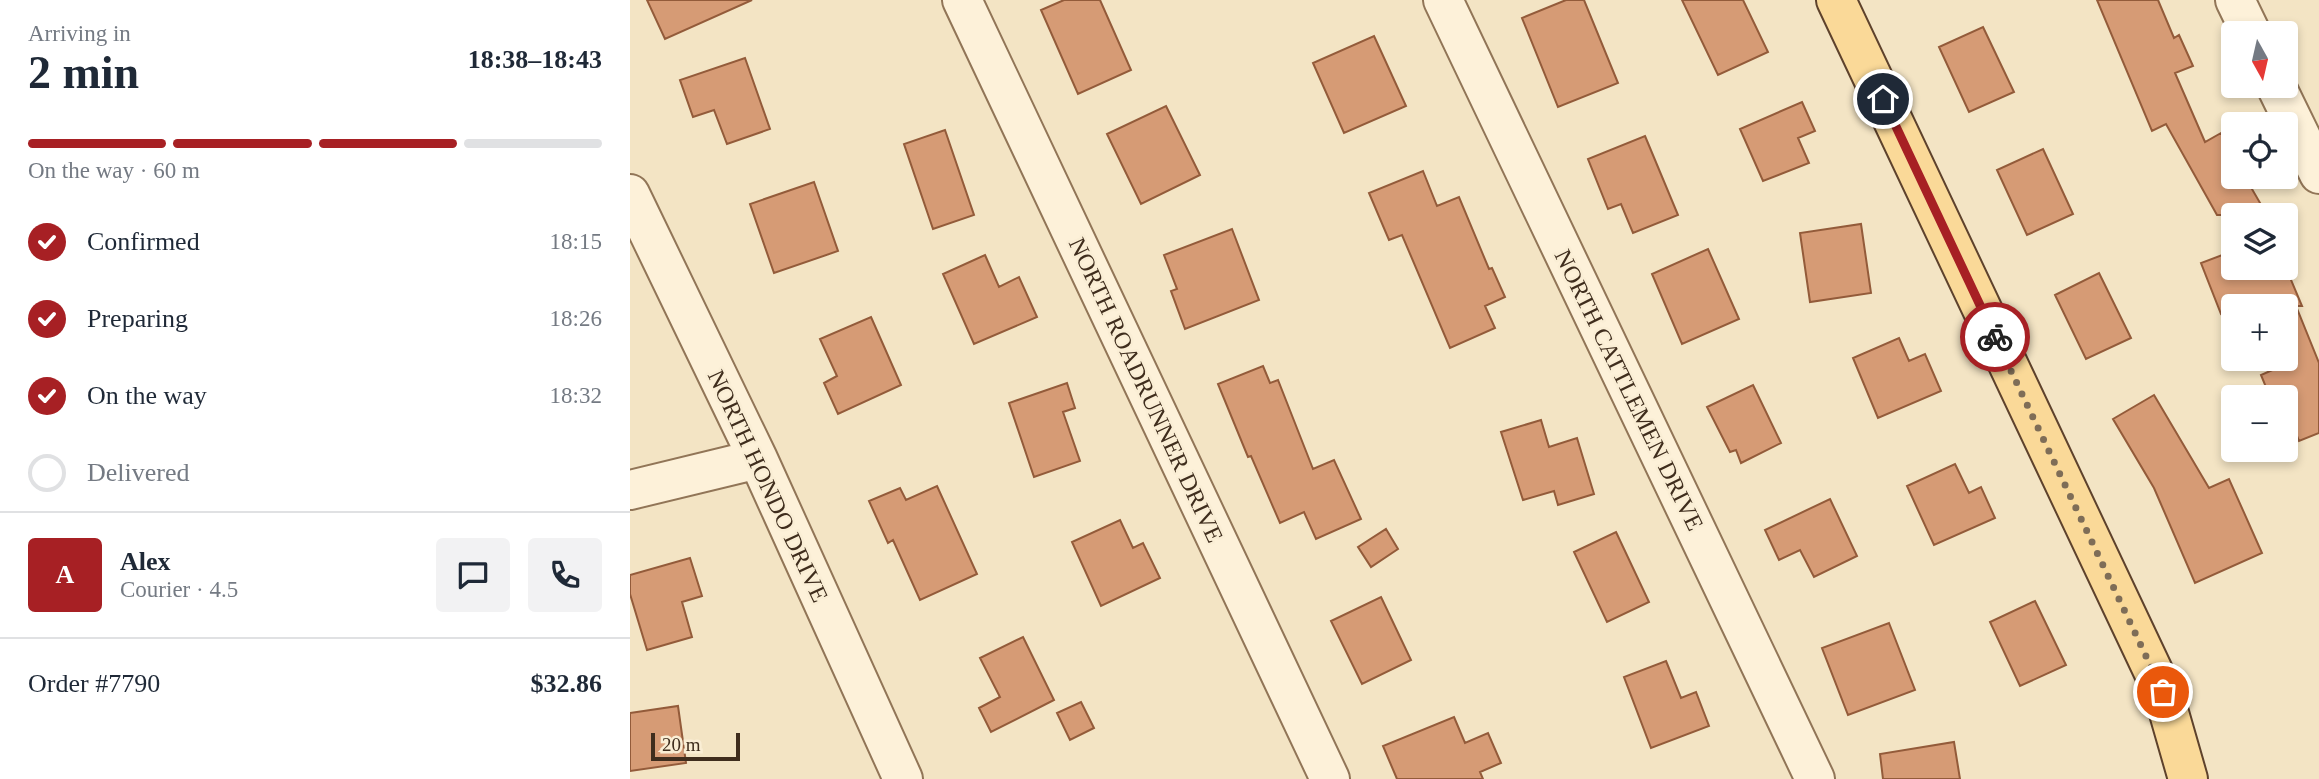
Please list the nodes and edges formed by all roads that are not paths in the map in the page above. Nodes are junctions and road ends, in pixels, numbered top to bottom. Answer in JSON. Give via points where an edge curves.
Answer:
{"nodes":[{"id":1,"x":962,"y":0,"type":"edge"},
{"id":2,"x":1443,"y":0,"type":"edge"},
{"id":3,"x":1836,"y":0,"type":"edge"},
{"id":4,"x":2235,"y":0,"type":"edge"},
{"id":5,"x":2245,"y":21,"type":"edge"},
{"id":6,"x":2282,"y":98,"type":"edge"},
{"id":7,"x":2319,"y":174,"type":"edge"},
{"id":8,"x":630,"y":194,"type":"edge"},
{"id":9,"x":758,"y":459,"type":"junction"},
{"id":10,"x":630,"y":490,"type":"edge"},
{"id":11,"x":903,"y":779,"type":"edge"},
{"id":12,"x":1330,"y":779,"type":"edge"},
{"id":13,"x":1815,"y":779,"type":"edge"},
{"id":14,"x":2188,"y":779,"type":"edge"}],
"edges":[{"from":1,"to":12,"type":"street","name":"NORTH ROADRUNNER DRIVE"},
{"from":2,"to":13,"type":"street","name":"NORTH CATTLEMEN DRIVE"},
{"from":3,"to":14,"type":"main road","via":[[2163,692]]},
{"from":4,"to":5,"type":"street"},
{"from":6,"to":7,"type":"street"},
{"from":8,"to":9,"type":"street","name":"NORTH HONDO DRIVE"},
{"from":9,"to":10,"type":"street"},
{"from":9,"to":11,"type":"street","name":"NORTH HONDO DRIVE"}]}
